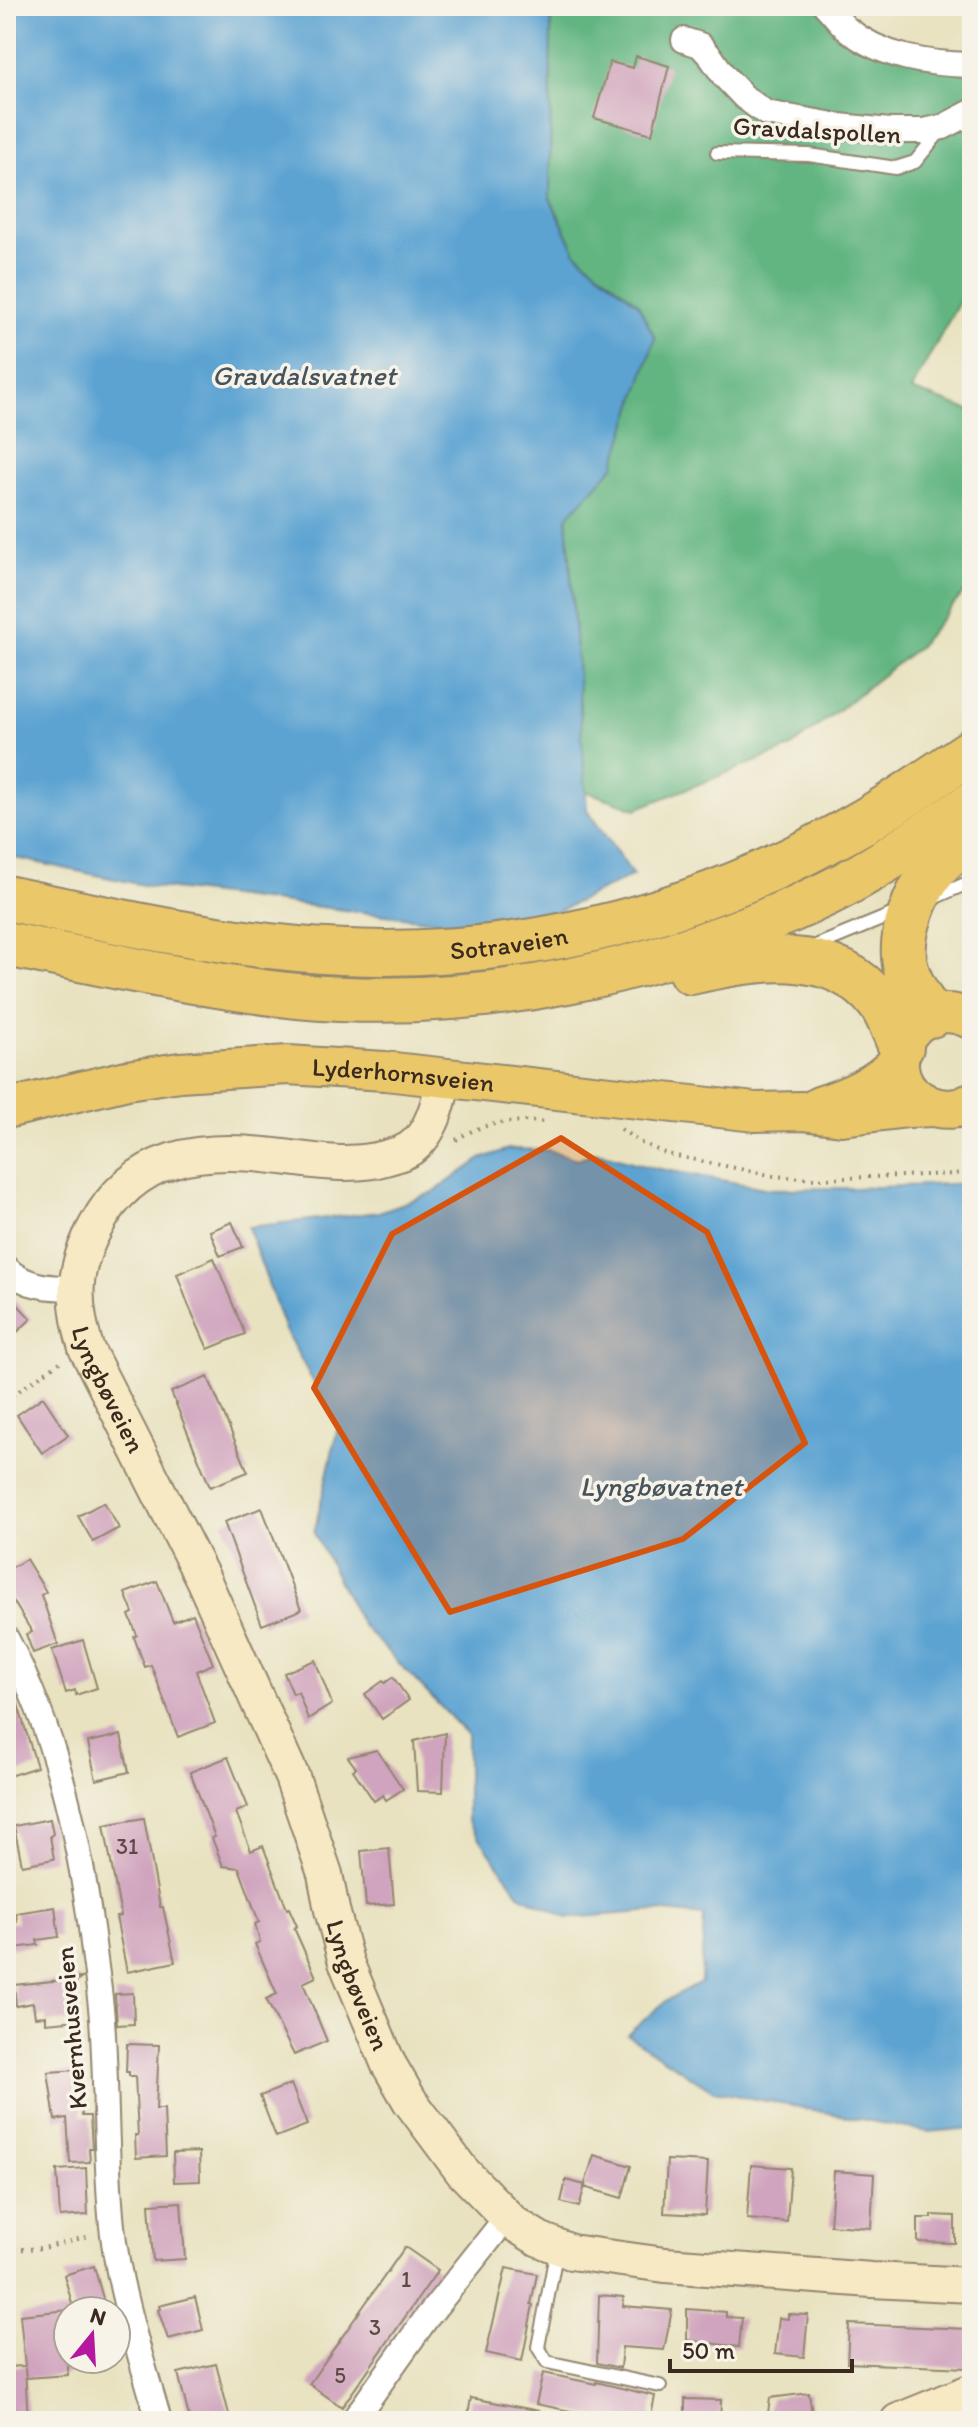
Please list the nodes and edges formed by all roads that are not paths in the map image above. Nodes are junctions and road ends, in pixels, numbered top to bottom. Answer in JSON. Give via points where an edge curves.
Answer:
{"nodes":[{"id":1,"x":826,"y":6,"type":"edge"},
{"id":2,"x":684,"y":40,"type":"dead end"},
{"id":3,"x":972,"y":65,"type":"edge"},
{"id":4,"x":972,"y":112,"type":"edge"},
{"id":5,"x":943,"y":127,"type":"junction"},
{"id":6,"x":717,"y":153,"type":"dead end"},
{"id":7,"x":972,"y":733,"type":"edge"},
{"id":8,"x":972,"y":751,"type":"edge"},
{"id":9,"x":972,"y":804,"type":"edge"},
{"id":10,"x":868,"y":819,"type":"junction"},
{"id":11,"x":972,"y":837,"type":"edge"},
{"id":12,"x":972,"y":881,"type":"edge"},
{"id":13,"x":6,"y":898,"type":"edge"},
{"id":14,"x":914,"y":907,"type":"junction"},
{"id":15,"x":6,"y":944,"type":"edge"},
{"id":16,"x":781,"y":958,"type":"junction"},
{"id":17,"x":461,"y":997,"type":"junction"},
{"id":18,"x":960,"y":1015,"type":"edge"},
{"id":19,"x":900,"y":1054,"type":"junction"},
{"id":20,"x":444,"y":1078,"type":"junction"},
{"id":21,"x":972,"y":1102,"type":"edge"},
{"id":22,"x":934,"y":1107,"type":"junction"},
{"id":23,"x":6,"y":1109,"type":"edge"},
{"id":24,"x":802,"y":1111,"type":"junction"},
{"id":25,"x":6,"y":1268,"type":"edge"},
{"id":26,"x":75,"y":1288,"type":"junction"},
{"id":27,"x":6,"y":1638,"type":"edge"},
{"id":28,"x":507,"y":2217,"type":"junction"},
{"id":29,"x":557,"y":2247,"type":"junction"},
{"id":30,"x":972,"y":2285,"type":"edge"},
{"id":31,"x":660,"y":2386,"type":"dead end"},
{"id":32,"x":972,"y":2391,"type":"edge"},
{"id":33,"x":159,"y":2421,"type":"edge"},
{"id":34,"x":353,"y":2421,"type":"edge"},
{"id":35,"x":898,"y":2421,"type":"edge"}],
"edges":[{"from":1,"to":3,"type":"street","via":[[847,29],[879,48],[910,60]]},
{"from":2,"to":5,"type":"street","name":"Gravdalspollen","via":[[700,45],[744,97],[766,113],[890,131]]},
{"from":4,"to":5,"type":"street","name":"Gravdalspollen"},
{"from":5,"to":6,"type":"lane","name":"Gravdalspollen","via":[[915,162],[896,168],[809,155]]},
{"from":7,"to":10,"type":"highway"},
{"from":8,"to":10,"type":"highway","name":"Sotraveien"},
{"from":9,"to":17,"type":"highway","name":"Sotraveien","via":[[828,893],[710,942],[628,968]]},
{"from":10,"to":13,"type":"highway","name":"Sotraveien","via":[[697,901],[542,941],[454,951],[299,949],[211,938]]},
{"from":11,"to":14,"type":"highway","via":[[934,869]]},
{"from":12,"to":14,"type":"lane"},
{"from":14,"to":16,"type":"lane"},
{"from":14,"to":18,"type":"highway","via":[[904,948],[911,982]]},
{"from":15,"to":17,"type":"highway","name":"Sotraveien","via":[[299,996]]},
{"from":16,"to":17,"type":"highway","via":[[724,963],[545,1005]]},
{"from":16,"to":19,"type":"highway","via":[[828,967],[866,988],[880,1004]]},
{"from":18,"to":19,"type":"main road","name":"Lyderhornsveien","via":[[918,1022]]},
{"from":19,"to":22,"type":"main road","via":[[907,1088]]},
{"from":19,"to":24,"type":"main road","name":"Lyderhornsveien","via":[[884,1076],[866,1088]]},
{"from":20,"to":23,"type":"main road","name":"Lyderhornsveien","via":[[337,1067],[249,1067],[127,1080]]},
{"from":20,"to":24,"type":"main road","name":"Lyderhornsveien","via":[[684,1106]]},
{"from":20,"to":26,"type":"street","name":"Lyngbøveien","via":[[427,1129],[408,1150],[390,1157],[343,1164],[221,1152],[154,1167],[116,1196],[101,1216],[84,1251]]},
{"from":21,"to":22,"type":"main road","name":"Lyderhornsveien","via":[[950,1109]]},
{"from":22,"to":24,"type":"main road","name":"Lyderhornsveien","via":[[842,1116]]},
{"from":25,"to":26,"type":"street","name":"Lyngbøveien","via":[[48,1288]]},
{"from":26,"to":28,"type":"street","name":"Lyngbøveien","via":[[86,1348],[210,1594],[292,1777],[325,1874],[346,1962],[388,2063],[462,2171]]},
{"from":27,"to":33,"type":"street","name":"Kvernhusveien","via":[[56,1755],[85,1885],[102,2015],[113,2230]]},
{"from":28,"to":29,"type":"street","name":"Lyngbøveien"},
{"from":28,"to":34,"type":"street"},
{"from":29,"to":30,"type":"street","name":"Lyngbøveien","via":[[665,2265]]},
{"from":29,"to":31,"type":"lane","via":[[538,2347],[542,2356],[547,2362]]},
{"from":32,"to":35,"type":"street"}]}
